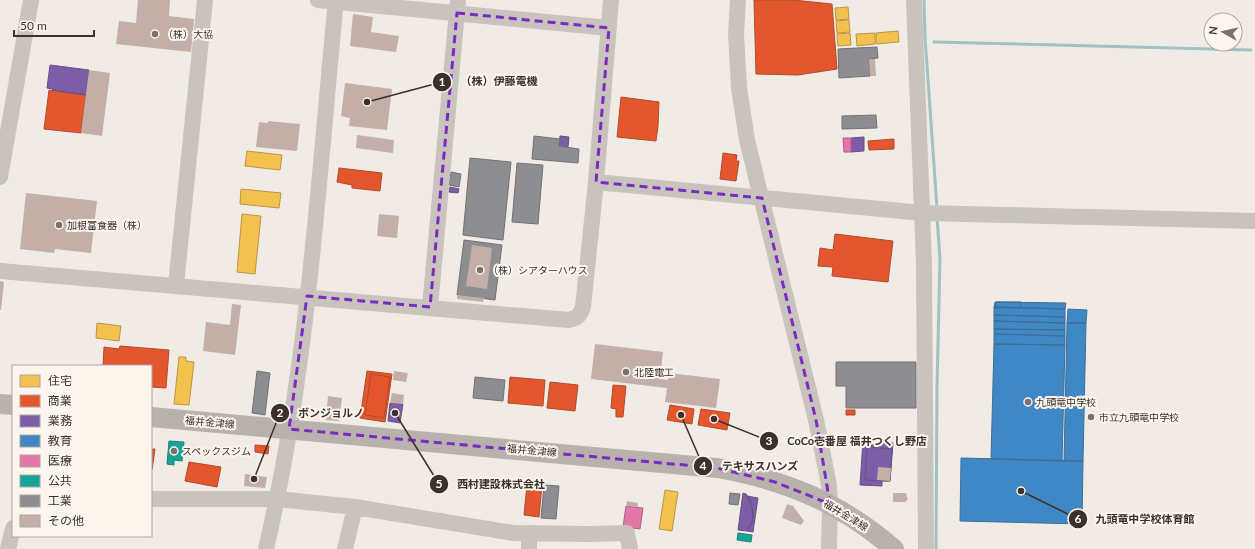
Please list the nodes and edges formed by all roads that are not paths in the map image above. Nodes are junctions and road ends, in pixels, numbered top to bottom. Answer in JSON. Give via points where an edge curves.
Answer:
{"nodes":[{"id":1,"x":31,"y":0,"type":"edge"},
{"id":2,"x":205,"y":0,"type":"edge"},
{"id":3,"x":318,"y":0,"type":"edge"},
{"id":4,"x":611,"y":0,"type":"edge"},
{"id":5,"x":738,"y":0,"type":"edge"},
{"id":6,"x":914,"y":0,"type":"edge"},
{"id":7,"x":336,"y":1,"type":"edge"},
{"id":8,"x":457,"y":7,"type":"edge"},
{"id":9,"x":609,"y":28,"type":"junction"},
{"id":10,"x":0,"y":177,"type":"edge"},
{"id":11,"x":596,"y":182,"type":"junction"},
{"id":12,"x":762,"y":198,"type":"junction"},
{"id":13,"x":923,"y":213,"type":"junction"},
{"id":14,"x":1255,"y":221,"type":"edge"},
{"id":15,"x":0,"y":271,"type":"edge"},
{"id":16,"x":176,"y":285,"type":"junction"},
{"id":17,"x":307,"y":296,"type":"junction"},
{"id":18,"x":430,"y":307,"type":"junction"},
{"id":19,"x":0,"y":404,"type":"edge"},
{"id":20,"x":12,"y":405,"type":"edge"},
{"id":21,"x":152,"y":417,"type":"edge"},
{"id":22,"x":289,"y":429,"type":"junction"},
{"id":23,"x":152,"y":499,"type":"edge"},
{"id":24,"x":277,"y":499,"type":"junction"},
{"id":25,"x":830,"y":504,"type":"junction"},
{"id":26,"x":354,"y":507,"type":"junction"},
{"id":27,"x":12,"y":532,"type":"edge"},
{"id":28,"x":529,"y":533,"type":"junction"},
{"id":29,"x":590,"y":542,"type":"edge"},
{"id":30,"x":8,"y":549,"type":"edge"},
{"id":31,"x":266,"y":549,"type":"edge"},
{"id":32,"x":345,"y":549,"type":"edge"},
{"id":33,"x":529,"y":549,"type":"edge"},
{"id":34,"x":630,"y":549,"type":"edge"},
{"id":35,"x":829,"y":549,"type":"edge"},
{"id":36,"x":894,"y":549,"type":"edge"},
{"id":37,"x":926,"y":549,"type":"edge"}],
"edges":[{"from":1,"to":10,"type":"street"},
{"from":2,"to":16,"type":"street"},
{"from":3,"to":7,"type":"street"},
{"from":4,"to":9,"type":"street"},
{"from":5,"to":12,"type":"street","via":[[736,34],[739,88],[747,140]]},
{"from":6,"to":13,"type":"street"},
{"from":7,"to":8,"type":"street"},
{"from":7,"to":17,"type":"street"},
{"from":8,"to":9,"type":"street"},
{"from":8,"to":18,"type":"street"},
{"from":9,"to":11,"type":"street"},
{"from":11,"to":12,"type":"street"},
{"from":11,"to":18,"type":"street","via":[[583,307],[580,315],[569,320]]},
{"from":12,"to":13,"type":"street"},
{"from":12,"to":25,"type":"street","via":[[816,420]]},
{"from":13,"to":14,"type":"street"},
{"from":13,"to":37,"type":"street"},
{"from":15,"to":16,"type":"street"},
{"from":16,"to":17,"type":"street"},
{"from":17,"to":18,"type":"street"},
{"from":17,"to":22,"type":"street"},
{"from":19,"to":20,"type":"main road"},
{"from":21,"to":22,"type":"main road","name":"福井金津線"},
{"from":22,"to":24,"type":"street"},
{"from":22,"to":25,"type":"main road","name":"福井金津線","via":[[705,466],[775,482]]},
{"from":23,"to":24,"type":"street"},
{"from":24,"to":26,"type":"street"},
{"from":24,"to":31,"type":"street"},
{"from":25,"to":35,"type":"street"},
{"from":25,"to":36,"type":"main road","name":"福井金津線","via":[[857,520]]},
{"from":26,"to":28,"type":"street","via":[[513,533]]},
{"from":26,"to":32,"type":"street"},
{"from":27,"to":30,"type":"street"},
{"from":28,"to":29,"type":"street"},
{"from":28,"to":33,"type":"street"},
{"from":29,"to":34,"type":"street","via":[[627,533]]}]}
